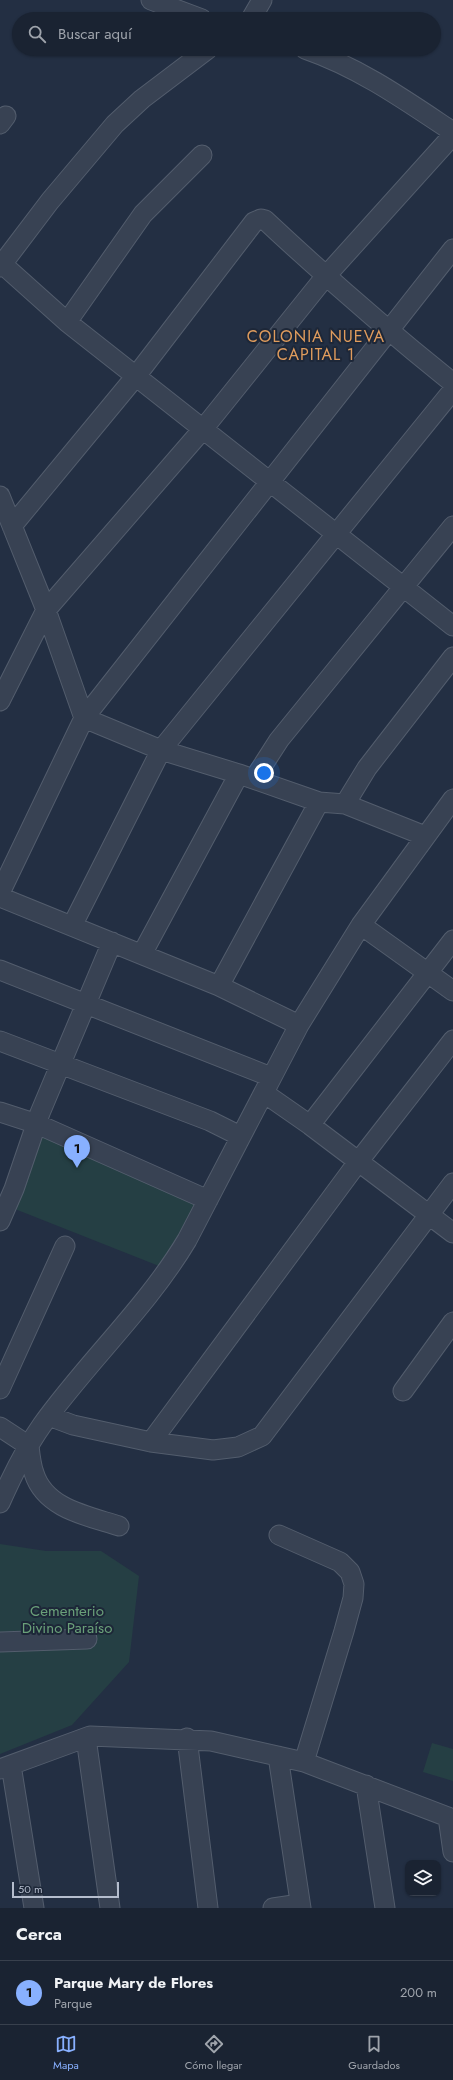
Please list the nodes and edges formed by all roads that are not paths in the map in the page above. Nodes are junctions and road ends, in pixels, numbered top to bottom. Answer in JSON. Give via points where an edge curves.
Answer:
{"nodes":[{"id":1,"x":150,"y":0,"type":"edge"},
{"id":2,"x":262,"y":0,"type":"edge"},
{"id":3,"x":183,"y":12,"type":"edge"},
{"id":4,"x":255,"y":12,"type":"edge"},
{"id":5,"x":199,"y":56,"type":"edge"},
{"id":6,"x":324,"y":56,"type":"edge"},
{"id":7,"x":453,"y":134,"type":"edge"},
{"id":8,"x":202,"y":155,"type":"dead end"},
{"id":9,"x":453,"y":249,"type":"edge"},
{"id":10,"x":1,"y":264,"type":"edge"},
{"id":11,"x":325,"y":277,"type":"junction"},
{"id":12,"x":67,"y":322,"type":"junction"},
{"id":13,"x":389,"y":332,"type":"junction"},
{"id":14,"x":136,"y":376,"type":"junction"},
{"id":15,"x":453,"y":383,"type":"edge"},
{"id":16,"x":453,"y":390,"type":"edge"},
{"id":17,"x":203,"y":429,"type":"junction"},
{"id":18,"x":269,"y":481,"type":"junction"},
{"id":19,"x":0,"y":499,"type":"edge"},
{"id":20,"x":12,"y":526,"type":"junction"},
{"id":21,"x":453,"y":526,"type":"edge"},
{"id":22,"x":336,"y":534,"type":"junction"},
{"id":23,"x":403,"y":587,"type":"junction"},
{"id":24,"x":46,"y":610,"type":"junction"},
{"id":25,"x":453,"y":626,"type":"edge"},
{"id":26,"x":453,"y":657,"type":"edge"},
{"id":27,"x":0,"y":701,"type":"edge"},
{"id":28,"x":84,"y":718,"type":"junction"},
{"id":29,"x":160,"y":750,"type":"junction"},
{"id":30,"x":246,"y":777,"type":"junction"},
{"id":31,"x":453,"y":800,"type":"edge"},
{"id":32,"x":319,"y":802,"type":"junction"},
{"id":33,"x":346,"y":804,"type":"junction"},
{"id":34,"x":425,"y":836,"type":"junction"},
{"id":35,"x":0,"y":893,"type":"edge"},
{"id":36,"x":0,"y":897,"type":"edge"},
{"id":37,"x":361,"y":925,"type":"junction"},
{"id":38,"x":72,"y":926,"type":"junction"},
{"id":39,"x":453,"y":940,"type":"edge"},
{"id":40,"x":112,"y":942,"type":"junction"},
{"id":41,"x":142,"y":954,"type":"junction"},
{"id":42,"x":0,"y":970,"type":"edge"},
{"id":43,"x":428,"y":972,"type":"junction"},
{"id":44,"x":219,"y":986,"type":"junction"},
{"id":45,"x":453,"y":991,"type":"edge"},
{"id":46,"x":88,"y":1003,"type":"junction"},
{"id":47,"x":299,"y":1025,"type":"junction"},
{"id":48,"x":453,"y":1040,"type":"edge"},
{"id":49,"x":0,"y":1041,"type":"edge"},
{"id":50,"x":61,"y":1065,"type":"junction"},
{"id":51,"x":267,"y":1085,"type":"junction"},
{"id":52,"x":0,"y":1112,"type":"edge"},
{"id":53,"x":37,"y":1124,"type":"junction"},
{"id":54,"x":310,"y":1125,"type":"junction"},
{"id":55,"x":240,"y":1136,"type":"junction"},
{"id":56,"x":358,"y":1162,"type":"junction"},
{"id":57,"x":453,"y":1184,"type":"edge"},
{"id":58,"x":7,"y":1186,"type":"edge"},
{"id":59,"x":208,"y":1200,"type":"junction"},
{"id":60,"x":429,"y":1215,"type":"junction"},
{"id":61,"x":0,"y":1221,"type":"edge"},
{"id":62,"x":453,"y":1233,"type":"edge"},
{"id":63,"x":65,"y":1246,"type":"dead end"},
{"id":64,"x":453,"y":1322,"type":"edge"},
{"id":65,"x":0,"y":1389,"type":"edge"},
{"id":66,"x":403,"y":1391,"type":"dead end"},
{"id":67,"x":49,"y":1416,"type":"junction"},
{"id":68,"x":0,"y":1427,"type":"edge"},
{"id":69,"x":151,"y":1442,"type":"junction"},
{"id":70,"x":29,"y":1446,"type":"junction"},
{"id":71,"x":0,"y":1503,"type":"edge"},
{"id":72,"x":119,"y":1526,"type":"dead end"},
{"id":73,"x":279,"y":1535,"type":"dead end"},
{"id":74,"x":87,"y":1639,"type":"dead end"},
{"id":75,"x":0,"y":1642,"type":"edge"},
{"id":76,"x":86,"y":1738,"type":"junction"},
{"id":77,"x":187,"y":1738,"type":"junction"},
{"id":78,"x":278,"y":1756,"type":"junction"},
{"id":79,"x":304,"y":1762,"type":"junction"},
{"id":80,"x":5,"y":1767,"type":"edge"},
{"id":81,"x":366,"y":1785,"type":"junction"},
{"id":82,"x":451,"y":1818,"type":"edge"},
{"id":83,"x":453,"y":1852,"type":"edge"},
{"id":84,"x":300,"y":1906,"type":"edge"},
{"id":85,"x":34,"y":1908,"type":"edge"},
{"id":86,"x":110,"y":1908,"type":"edge"},
{"id":87,"x":208,"y":1908,"type":"edge"},
{"id":88,"x":273,"y":1908,"type":"edge"},
{"id":89,"x":385,"y":1908,"type":"edge"}],
"edges":[{"from":1,"to":3,"type":"street"},
{"from":2,"to":4,"type":"street"},
{"from":5,"to":10,"type":"street","via":[[142,99],[115,124]]},
{"from":6,"to":7,"type":"street","via":[[341,62],[392,91]]},
{"from":7,"to":11,"type":"street"},
{"from":8,"to":12,"type":"street","via":[[143,214]]},
{"from":9,"to":13,"type":"street"},
{"from":10,"to":12,"type":"street"},
{"from":11,"to":13,"type":"street"},
{"from":11,"to":14,"type":"street","via":[[266,220],[254,222]]},
{"from":11,"to":17,"type":"street"},
{"from":12,"to":14,"type":"street"},
{"from":13,"to":15,"type":"street"},
{"from":13,"to":18,"type":"street"},
{"from":14,"to":17,"type":"street"},
{"from":14,"to":20,"type":"street"},
{"from":16,"to":22,"type":"street"},
{"from":17,"to":18,"type":"street"},
{"from":17,"to":24,"type":"street"},
{"from":18,"to":22,"type":"street"},
{"from":18,"to":28,"type":"street"},
{"from":19,"to":20,"type":"street"},
{"from":20,"to":24,"type":"street"},
{"from":21,"to":23,"type":"street"},
{"from":22,"to":23,"type":"street"},
{"from":22,"to":29,"type":"street"},
{"from":23,"to":25,"type":"street"},
{"from":23,"to":30,"type":"street"},
{"from":24,"to":27,"type":"street"},
{"from":24,"to":28,"type":"street"},
{"from":26,"to":33,"type":"street","via":[[367,768]]},
{"from":28,"to":29,"type":"street"},
{"from":28,"to":35,"type":"street"},
{"from":29,"to":30,"type":"street"},
{"from":29,"to":38,"type":"street"},
{"from":30,"to":32,"type":"street"},
{"from":30,"to":41,"type":"street"},
{"from":31,"to":34,"type":"street"},
{"from":32,"to":33,"type":"street"},
{"from":32,"to":44,"type":"street"},
{"from":33,"to":34,"type":"street"},
{"from":34,"to":37,"type":"street"},
{"from":36,"to":38,"type":"street"},
{"from":37,"to":43,"type":"street"},
{"from":37,"to":47,"type":"street"},
{"from":38,"to":40,"type":"street"},
{"from":39,"to":43,"type":"street"},
{"from":40,"to":41,"type":"street"},
{"from":40,"to":46,"type":"street"},
{"from":41,"to":44,"type":"street"},
{"from":42,"to":46,"type":"street"},
{"from":43,"to":45,"type":"street"},
{"from":43,"to":54,"type":"street"},
{"from":44,"to":47,"type":"street"},
{"from":46,"to":50,"type":"street"},
{"from":46,"to":51,"type":"street"},
{"from":47,"to":51,"type":"street"},
{"from":48,"to":56,"type":"street"},
{"from":49,"to":50,"type":"street"},
{"from":50,"to":53,"type":"street"},
{"from":50,"to":55,"type":"street","via":[[210,1121]]},
{"from":51,"to":54,"type":"street"},
{"from":51,"to":55,"type":"street"},
{"from":52,"to":53,"type":"street"},
{"from":53,"to":58,"type":"street"},
{"from":53,"to":59,"type":"street"},
{"from":54,"to":56,"type":"street"},
{"from":55,"to":59,"type":"street"},
{"from":56,"to":60,"type":"street"},
{"from":56,"to":69,"type":"street"},
{"from":57,"to":60,"type":"street"},
{"from":58,"to":61,"type":"street"},
{"from":59,"to":67,"type":"street","via":[[169,1269]]},
{"from":60,"to":62,"type":"street"},
{"from":60,"to":69,"type":"street","via":[[262,1436],[238,1447],[213,1450]]},
{"from":63,"to":65,"type":"street"},
{"from":64,"to":66,"type":"street"},
{"from":67,"to":69,"type":"street","via":[[73,1425]]},
{"from":67,"to":70,"type":"street"},
{"from":68,"to":70,"type":"street"},
{"from":70,"to":71,"type":"street","via":[[13,1473]]},
{"from":70,"to":72,"type":"street","via":[[34,1474],[46,1493],[65,1509]]},
{"from":73,"to":79,"type":"street","via":[[340,1562],[350,1572],[354,1584],[354,1598]]},
{"from":74,"to":75,"type":"street"},
{"from":76,"to":77,"type":"street"},
{"from":76,"to":80,"type":"street"},
{"from":76,"to":86,"type":"street"},
{"from":77,"to":78,"type":"street"},
{"from":77,"to":87,"type":"street"},
{"from":78,"to":79,"type":"street"},
{"from":78,"to":84,"type":"street"},
{"from":79,"to":81,"type":"street"},
{"from":80,"to":85,"type":"street"},
{"from":81,"to":82,"type":"street"},
{"from":81,"to":89,"type":"street"},
{"from":82,"to":83,"type":"street"},
{"from":84,"to":88,"type":"street"}]}
